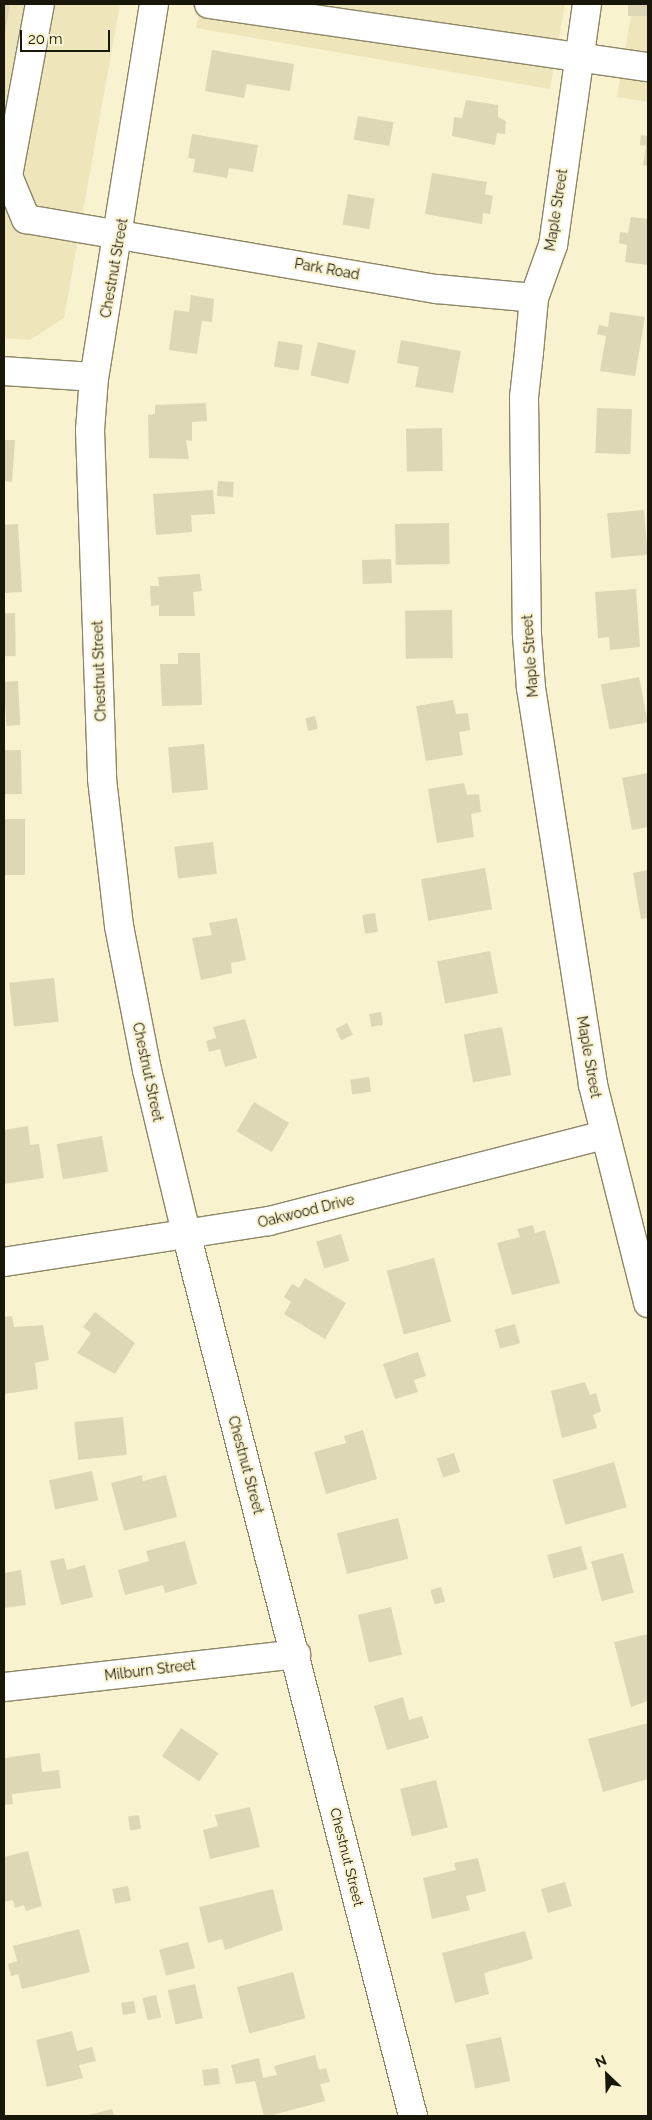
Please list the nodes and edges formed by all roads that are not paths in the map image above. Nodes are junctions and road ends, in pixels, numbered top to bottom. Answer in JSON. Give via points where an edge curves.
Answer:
{"nodes":[{"id":1,"x":40,"y":4,"type":"edge"},
{"id":2,"x":154,"y":4,"type":"edge"},
{"id":3,"x":209,"y":4,"type":"edge"},
{"id":4,"x":587,"y":4,"type":"edge"},
{"id":5,"x":578,"y":57,"type":"junction"},
{"id":6,"x":648,"y":67,"type":"edge"},
{"id":7,"x":6,"y":176,"type":"edge"},
{"id":8,"x":121,"y":233,"type":"junction"},
{"id":9,"x":534,"y":298,"type":"junction"},
{"id":10,"x":4,"y":371,"type":"edge"},
{"id":11,"x":94,"y":377,"type":"junction"},
{"id":12,"x":604,"y":1135,"type":"junction"},
{"id":13,"x":187,"y":1237,"type":"junction"},
{"id":14,"x":4,"y":1262,"type":"edge"},
{"id":15,"x":648,"y":1303,"type":"edge"},
{"id":16,"x":296,"y":1654,"type":"junction"},
{"id":17,"x":4,"y":1687,"type":"edge"},
{"id":18,"x":413,"y":2116,"type":"edge"}],
"edges":[{"from":1,"to":7,"type":"street"},
{"from":2,"to":8,"type":"street","name":"Chestnut Street"},
{"from":3,"to":5,"type":"street"},
{"from":4,"to":5,"type":"street","name":"Maple Street"},
{"from":5,"to":6,"type":"street"},
{"from":5,"to":9,"type":"street","name":"Maple Street","via":[[553,244]]},
{"from":7,"to":8,"type":"street","name":"Park Road","via":[[26,219]]},
{"from":8,"to":9,"type":"street","name":"Park Road","via":[[181,247],[437,289]]},
{"from":8,"to":11,"type":"street","name":"Chestnut Street"},
{"from":9,"to":12,"type":"street","name":"Maple Street","via":[[524,397],[531,688]]},
{"from":10,"to":11,"type":"street"},
{"from":11,"to":13,"type":"street","name":"Chestnut Street","via":[[90,430],[102,779],[119,926],[147,1070]]},
{"from":12,"to":13,"type":"street","name":"Oakwood Drive","via":[[269,1221]]},
{"from":12,"to":15,"type":"street","name":"Maple Street"},
{"from":13,"to":14,"type":"street","name":"Oakwood Drive"},
{"from":13,"to":16,"type":"street","name":"Chestnut Street"},
{"from":16,"to":17,"type":"street","name":"Milburn Street"},
{"from":16,"to":18,"type":"street","name":"Chestnut Street"}]}
